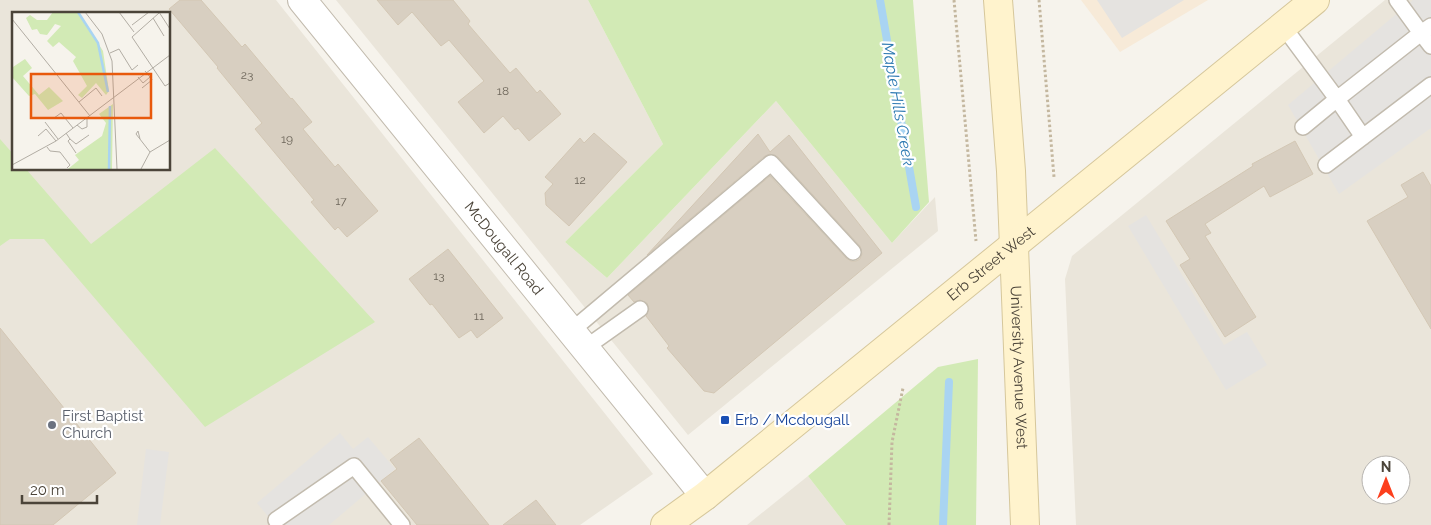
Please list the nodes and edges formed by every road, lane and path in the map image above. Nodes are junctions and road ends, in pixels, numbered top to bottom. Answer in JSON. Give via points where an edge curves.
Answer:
{"nodes":[{"id":1,"x":302,"y":0,"type":"edge"},
{"id":2,"x":954,"y":0,"type":"edge"},
{"id":3,"x":998,"y":0,"type":"edge"},
{"id":4,"x":1039,"y":0,"type":"edge"},
{"id":5,"x":1315,"y":0,"type":"edge"},
{"id":6,"x":1397,"y":0,"type":"edge"},
{"id":7,"x":1283,"y":26,"type":"junction"},
{"id":8,"x":1426,"y":30,"type":"edge"},
{"id":9,"x":1431,"y":46,"type":"edge"},
{"id":10,"x":1431,"y":85,"type":"edge"},
{"id":11,"x":1337,"y":99,"type":"junction"},
{"id":12,"x":1303,"y":127,"type":"dead end"},
{"id":13,"x":1363,"y":137,"type":"junction"},
{"id":14,"x":1326,"y":165,"type":"dead end"},
{"id":15,"x":1056,"y":210,"type":"junction"},
{"id":16,"x":1014,"y":244,"type":"junction"},
{"id":17,"x":853,"y":252,"type":"dead end"},
{"id":18,"x":979,"y":273,"type":"junction"},
{"id":19,"x":640,"y":310,"type":"dead end"},
{"id":20,"x":578,"y":340,"type":"junction"},
{"id":21,"x":903,"y":388,"type":"dead end"},
{"id":22,"x":705,"y":496,"type":"junction"},
{"id":23,"x":276,"y":520,"type":"dead end"},
{"id":24,"x":402,"y":525,"type":"edge"},
{"id":25,"x":665,"y":525,"type":"edge"},
{"id":26,"x":889,"y":525,"type":"edge"},
{"id":27,"x":1025,"y":525,"type":"edge"}],
"edges":[{"from":1,"to":20,"type":"street","name":"McDougall Road"},
{"from":2,"to":18,"type":"path"},
{"from":3,"to":16,"type":"main road","name":"University Avenue West"},
{"from":4,"to":15,"type":"path"},
{"from":5,"to":7,"type":"main road","name":"Erb Street West"},
{"from":6,"to":8,"type":"lane"},
{"from":7,"to":11,"type":"lane"},
{"from":7,"to":15,"type":"main road","name":"Erb Street West"},
{"from":8,"to":9,"type":"lane"},
{"from":8,"to":11,"type":"lane"},
{"from":10,"to":13,"type":"lane"},
{"from":11,"to":12,"type":"lane"},
{"from":11,"to":13,"type":"lane"},
{"from":13,"to":14,"type":"lane"},
{"from":15,"to":16,"type":"main road","name":"Erb Street West"},
{"from":16,"to":18,"type":"main road","name":"Erb Street West"},
{"from":16,"to":27,"type":"main road","name":"University Avenue West"},
{"from":17,"to":20,"type":"lane","via":[[771,163]]},
{"from":18,"to":22,"type":"main road","name":"Erb Street West"},
{"from":19,"to":20,"type":"lane"},
{"from":20,"to":22,"type":"street","name":"McDougall Road"},
{"from":21,"to":26,"type":"path","via":[[892,442]]},
{"from":22,"to":25,"type":"main road","name":"Erb Street West"},
{"from":23,"to":24,"type":"lane","via":[[354,466]]}]}
